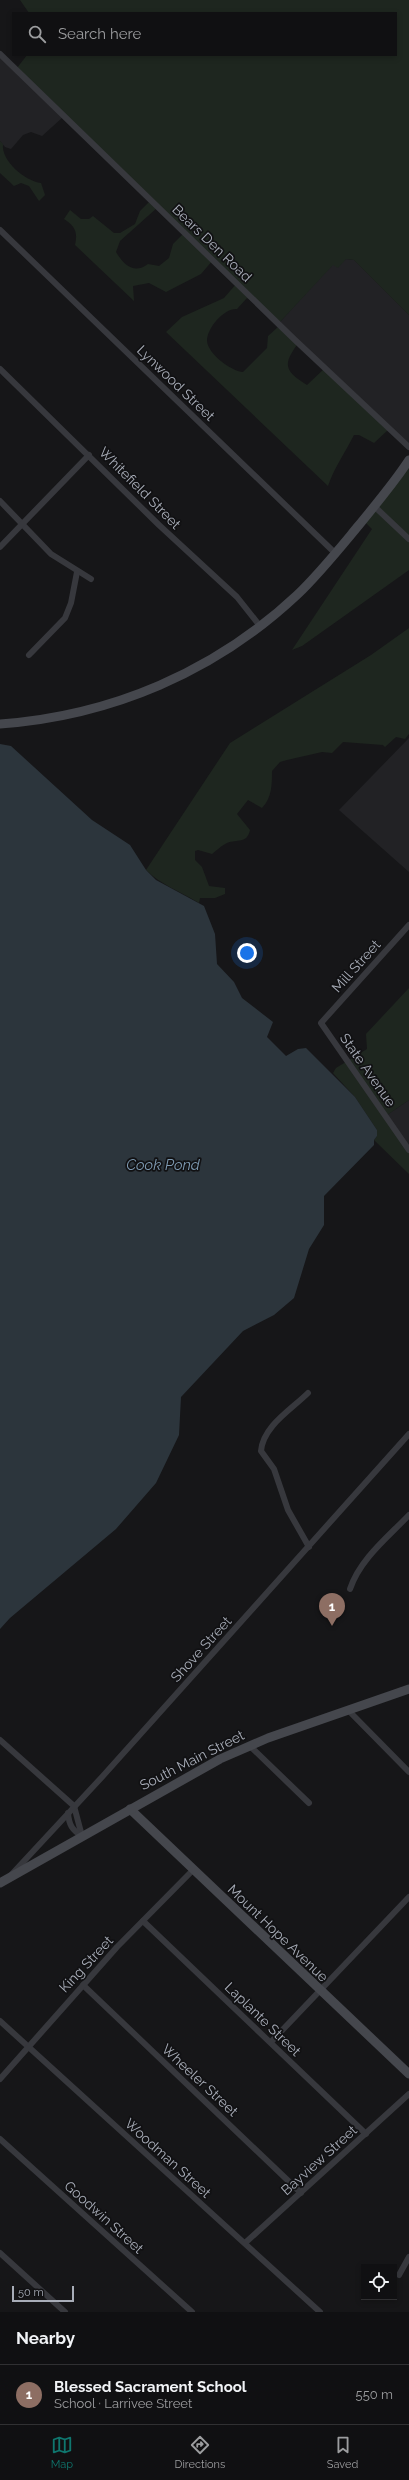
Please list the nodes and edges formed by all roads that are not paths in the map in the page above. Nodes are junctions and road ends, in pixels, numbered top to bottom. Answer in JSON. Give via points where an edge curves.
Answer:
{"nodes":[{"id":1,"x":0,"y":54,"type":"edge"},
{"id":2,"x":0,"y":230,"type":"edge"},
{"id":3,"x":0,"y":369,"type":"edge"},
{"id":4,"x":409,"y":447,"type":"edge"},
{"id":5,"x":89,"y":455,"type":"junction"},
{"id":6,"x":409,"y":460,"type":"edge"},
{"id":7,"x":0,"y":501,"type":"edge"},
{"id":8,"x":374,"y":506,"type":"junction"},
{"id":9,"x":22,"y":524,"type":"junction"},
{"id":10,"x":409,"y":539,"type":"edge"},
{"id":11,"x":0,"y":547,"type":"edge"},
{"id":12,"x":336,"y":553,"type":"junction"},
{"id":13,"x":77,"y":572,"type":"junction"},
{"id":14,"x":91,"y":579,"type":"dead end"},
{"id":15,"x":260,"y":626,"type":"junction"},
{"id":16,"x":29,"y":655,"type":"dead end"},
{"id":17,"x":0,"y":724,"type":"edge"},
{"id":18,"x":409,"y":925,"type":"edge"},
{"id":19,"x":321,"y":1023,"type":"joint"},
{"id":20,"x":409,"y":1150,"type":"edge"},
{"id":21,"x":308,"y":1393,"type":"dead end"},
{"id":22,"x":408,"y":1436,"type":"edge"},
{"id":23,"x":409,"y":1515,"type":"edge"},
{"id":24,"x":310,"y":1546,"type":"junction"},
{"id":25,"x":350,"y":1589,"type":"dead end"},
{"id":26,"x":409,"y":1689,"type":"edge"},
{"id":27,"x":348,"y":1710,"type":"junction"},
{"id":28,"x":0,"y":1740,"type":"edge"},
{"id":29,"x":250,"y":1746,"type":"junction"},
{"id":30,"x":409,"y":1772,"type":"edge"},
{"id":31,"x":309,"y":1802,"type":"dead end"},
{"id":32,"x":74,"y":1806,"type":"junction"},
{"id":33,"x":130,"y":1809,"type":"junction"},
{"id":34,"x":68,"y":1813,"type":"junction"},
{"id":35,"x":82,"y":1836,"type":"junction"},
{"id":36,"x":192,"y":1870,"type":"junction"},
{"id":37,"x":4,"y":1880,"type":"edge"},
{"id":38,"x":409,"y":1897,"type":"edge"},
{"id":39,"x":143,"y":1920,"type":"junction"},
{"id":40,"x":83,"y":1985,"type":"junction"},
{"id":41,"x":319,"y":1990,"type":"junction"},
{"id":42,"x":0,"y":2021,"type":"edge"},
{"id":43,"x":271,"y":2042,"type":"junction"},
{"id":44,"x":28,"y":2047,"type":"junction"},
{"id":45,"x":409,"y":2074,"type":"edge"},
{"id":46,"x":0,"y":2079,"type":"edge"},
{"id":47,"x":409,"y":2094,"type":"edge"},
{"id":48,"x":366,"y":2134,"type":"junction"},
{"id":49,"x":0,"y":2140,"type":"edge"},
{"id":50,"x":301,"y":2193,"type":"junction"},
{"id":51,"x":245,"y":2243,"type":"junction"},
{"id":52,"x":0,"y":2253,"type":"edge"},
{"id":53,"x":409,"y":2257,"type":"edge"},
{"id":54,"x":399,"y":2275,"type":"dead end"},
{"id":55,"x":65,"y":2312,"type":"edge"},
{"id":56,"x":192,"y":2312,"type":"edge"},
{"id":57,"x":320,"y":2312,"type":"edge"}],
"edges":[{"from":1,"to":4,"type":"street","name":"Bears Den Road"},
{"from":2,"to":12,"type":"street","name":"Lynwood Street"},
{"from":3,"to":5,"type":"street","name":"Whitefield Street"},
{"from":5,"to":9,"type":"street"},
{"from":5,"to":15,"type":"street","name":"Whitefield Street","via":[[237,596]]},
{"from":6,"to":8,"type":"main road"},
{"from":7,"to":9,"type":"street"},
{"from":8,"to":10,"type":"street"},
{"from":8,"to":12,"type":"main road"},
{"from":9,"to":11,"type":"street"},
{"from":9,"to":13,"type":"street","via":[[51,554]]},
{"from":12,"to":15,"type":"main road","via":[[297,595]]},
{"from":13,"to":14,"type":"street"},
{"from":13,"to":16,"type":"street","via":[[71,603],[65,618]]},
{"from":15,"to":17,"type":"main road","via":[[195,668],[130,698],[73,714]]},
{"from":18,"to":19,"type":"street","name":"Mill Street"},
{"from":19,"to":20,"type":"street","name":"State Avenue"},
{"from":21,"to":24,"type":"street","via":[[273,1426],[262,1442],[261,1451],[274,1469],[286,1504]]},
{"from":22,"to":24,"type":"street","name":"Shove Street"},
{"from":23,"to":25,"type":"street","via":[[362,1565]]},
{"from":24,"to":32,"type":"street","name":"Shove Street"},
{"from":26,"to":27,"type":"main road","name":"South Main Street"},
{"from":27,"to":29,"type":"main road","name":"South Main Street"},
{"from":27,"to":30,"type":"street"},
{"from":28,"to":32,"type":"street"},
{"from":29,"to":31,"type":"street"},
{"from":29,"to":33,"type":"main road","name":"South Main Street","via":[[206,1766]]},
{"from":32,"to":34,"type":"street","name":"Shove Street"},
{"from":32,"to":35,"type":"street"},
{"from":33,"to":35,"type":"main road","name":"South Main Street"},
{"from":33,"to":36,"type":"main road","name":"Mount Hope Avenue"},
{"from":34,"to":35,"type":"street","via":[[68,1822],[72,1830]]},
{"from":34,"to":37,"type":"street","name":"Shove Street"},
{"from":35,"to":37,"type":"main road","name":"South Main Street"},
{"from":36,"to":39,"type":"street","name":"King Street"},
{"from":36,"to":41,"type":"main road","name":"Mount Hope Avenue"},
{"from":38,"to":41,"type":"street"},
{"from":39,"to":40,"type":"street","name":"King Street"},
{"from":39,"to":43,"type":"street","name":"Laplante Street"},
{"from":40,"to":44,"type":"street","name":"King Street"},
{"from":40,"to":50,"type":"street","name":"Wheeler Street"},
{"from":41,"to":43,"type":"street"},
{"from":41,"to":45,"type":"main road","name":"Mount Hope Avenue"},
{"from":42,"to":44,"type":"street","name":"Woodman Street"},
{"from":43,"to":48,"type":"street","name":"Laplante Street"},
{"from":44,"to":46,"type":"street","name":"King Street"},
{"from":44,"to":51,"type":"street","name":"Woodman Street"},
{"from":47,"to":48,"type":"street","name":"Bayview Street"},
{"from":48,"to":50,"type":"street","name":"Bayview Street"},
{"from":49,"to":56,"type":"street","name":"Goodwin Street"},
{"from":50,"to":51,"type":"street","name":"Bayview Street"},
{"from":51,"to":57,"type":"street","name":"Woodman Street"},
{"from":52,"to":55,"type":"street"},
{"from":53,"to":54,"type":"street"}]}
